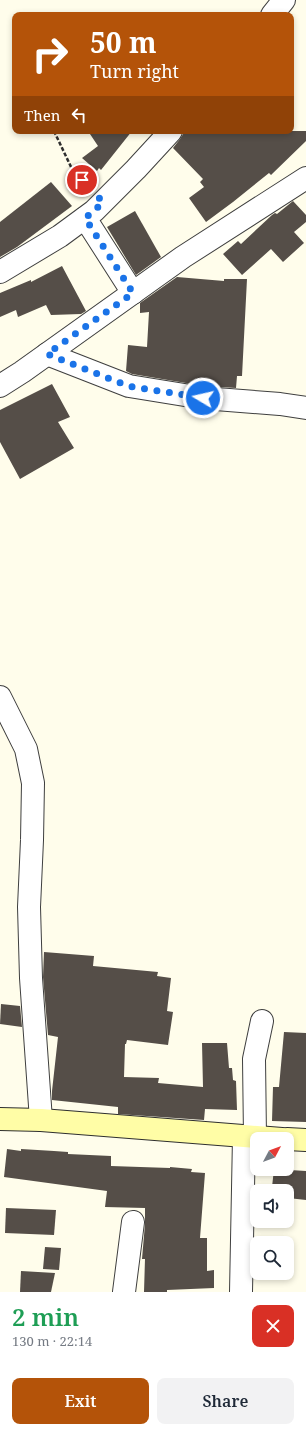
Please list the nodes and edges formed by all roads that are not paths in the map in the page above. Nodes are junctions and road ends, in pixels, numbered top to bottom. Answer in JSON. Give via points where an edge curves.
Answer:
{"nodes":[{"id":1,"x":284,"y":0,"type":"edge"},
{"id":2,"x":274,"y":12,"type":"edge"},
{"id":3,"x":168,"y":134,"type":"edge"},
{"id":4,"x":306,"y":178,"type":"edge"},
{"id":5,"x":85,"y":218,"type":"junction"},
{"id":6,"x":0,"y":272,"type":"edge"},
{"id":7,"x":133,"y":293,"type":"junction"},
{"id":8,"x":47,"y":354,"type":"junction"},
{"id":9,"x":0,"y":386,"type":"edge"},
{"id":10,"x":306,"y":408,"type":"edge"},
{"id":11,"x":3,"y":711,"type":"edge"},
{"id":12,"x":262,"y":1021,"type":"dead end"},
{"id":13,"x":0,"y":1119,"type":"edge"},
{"id":14,"x":41,"y":1120,"type":"junction"},
{"id":15,"x":249,"y":1137,"type":"junction"},
{"id":16,"x":294,"y":1139,"type":"edge"},
{"id":17,"x":306,"y":1140,"type":"edge"},
{"id":18,"x":133,"y":1222,"type":"dead end"},
{"id":19,"x":124,"y":1292,"type":"edge"},
{"id":20,"x":242,"y":1292,"type":"edge"}],
"edges":[{"from":1,"to":2,"type":"street"},
{"from":3,"to":5,"type":"street"},
{"from":4,"to":7,"type":"street"},
{"from":5,"to":6,"type":"street"},
{"from":5,"to":7,"type":"street"},
{"from":7,"to":8,"type":"street"},
{"from":8,"to":9,"type":"street"},
{"from":8,"to":10,"type":"street","via":[[128,386],[203,398]]},
{"from":11,"to":14,"type":"street","via":[[26,749],[33,783],[29,907]]},
{"from":12,"to":15,"type":"street","via":[[254,1059]]},
{"from":13,"to":14,"type":"main road"},
{"from":14,"to":15,"type":"main road"},
{"from":15,"to":20,"type":"street"},
{"from":16,"to":17,"type":"main road"},
{"from":18,"to":19,"type":"street"}]}
